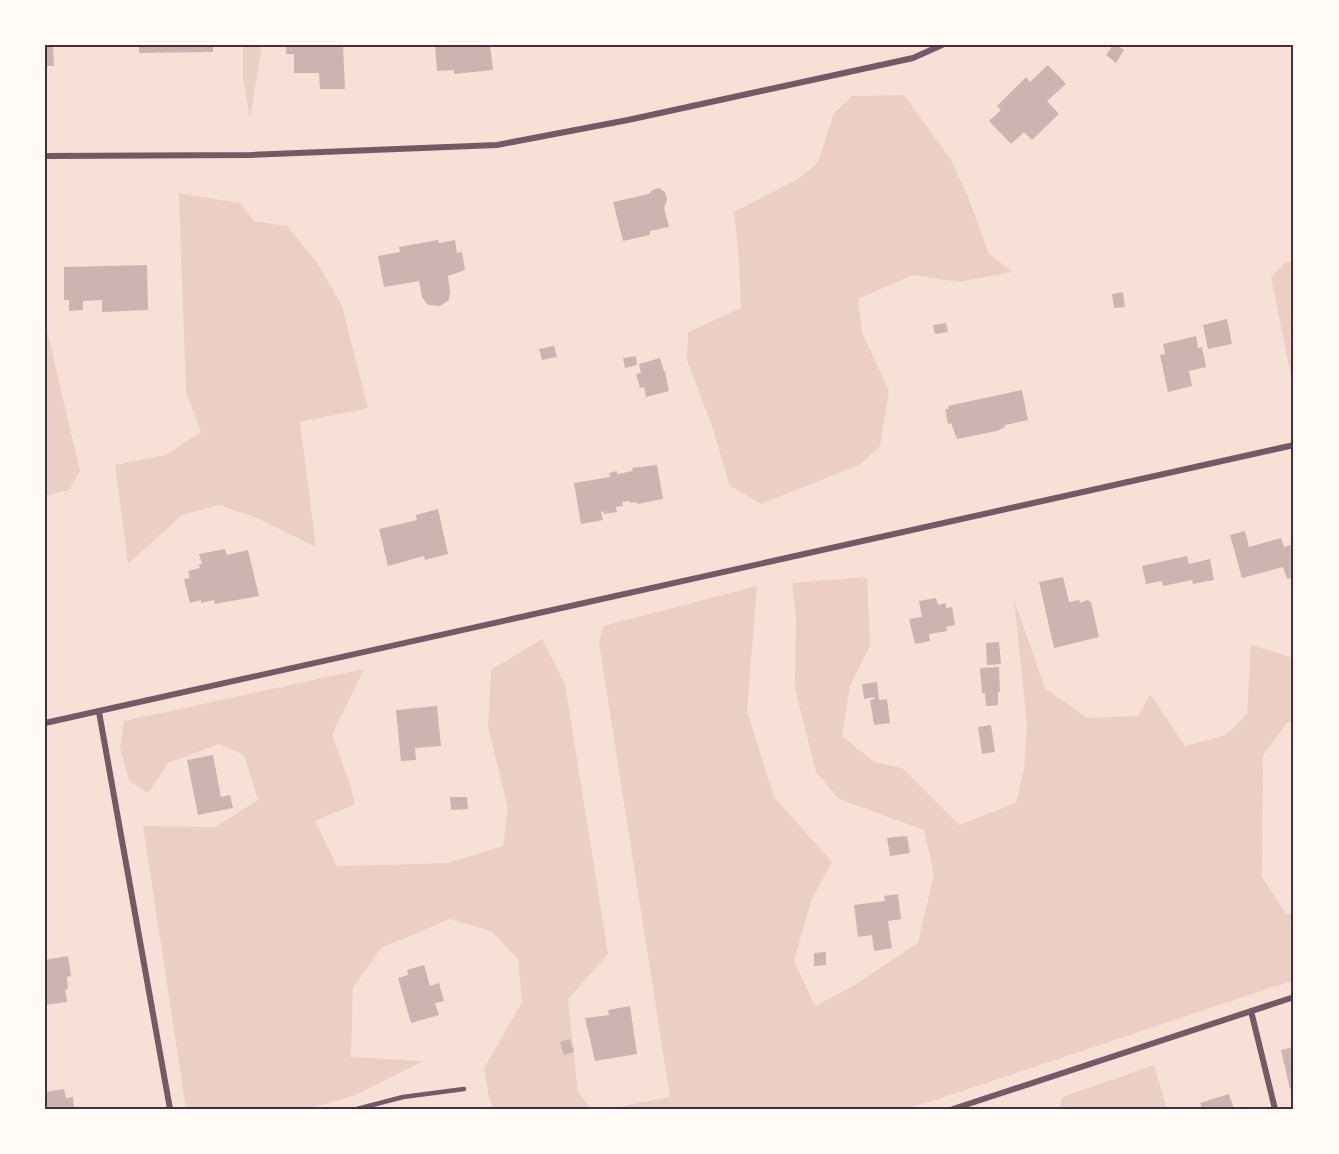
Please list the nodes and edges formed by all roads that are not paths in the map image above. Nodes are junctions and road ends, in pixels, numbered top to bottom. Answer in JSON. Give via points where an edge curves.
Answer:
{"nodes":[{"id":1,"x":942,"y":45,"type":"edge"},
{"id":2,"x":45,"y":156,"type":"edge"},
{"id":3,"x":1294,"y":445,"type":"edge"},
{"id":4,"x":99,"y":712,"type":"junction"},
{"id":5,"x":45,"y":723,"type":"edge"},
{"id":6,"x":1294,"y":996,"type":"edge"},
{"id":7,"x":1251,"y":1011,"type":"junction"},
{"id":8,"x":464,"y":1089,"type":"dead end"},
{"id":9,"x":170,"y":1109,"type":"edge"},
{"id":10,"x":357,"y":1109,"type":"edge"},
{"id":11,"x":953,"y":1109,"type":"edge"},
{"id":12,"x":1275,"y":1109,"type":"edge"}],
"edges":[{"from":1,"to":2,"type":"street","via":[[914,58],[496,145],[250,155]]},
{"from":3,"to":4,"type":"street"},
{"from":4,"to":5,"type":"street"},
{"from":4,"to":9,"type":"street"},
{"from":6,"to":7,"type":"street"},
{"from":7,"to":11,"type":"street"},
{"from":7,"to":12,"type":"street"},
{"from":8,"to":10,"type":"lane","via":[[403,1097]]}]}
